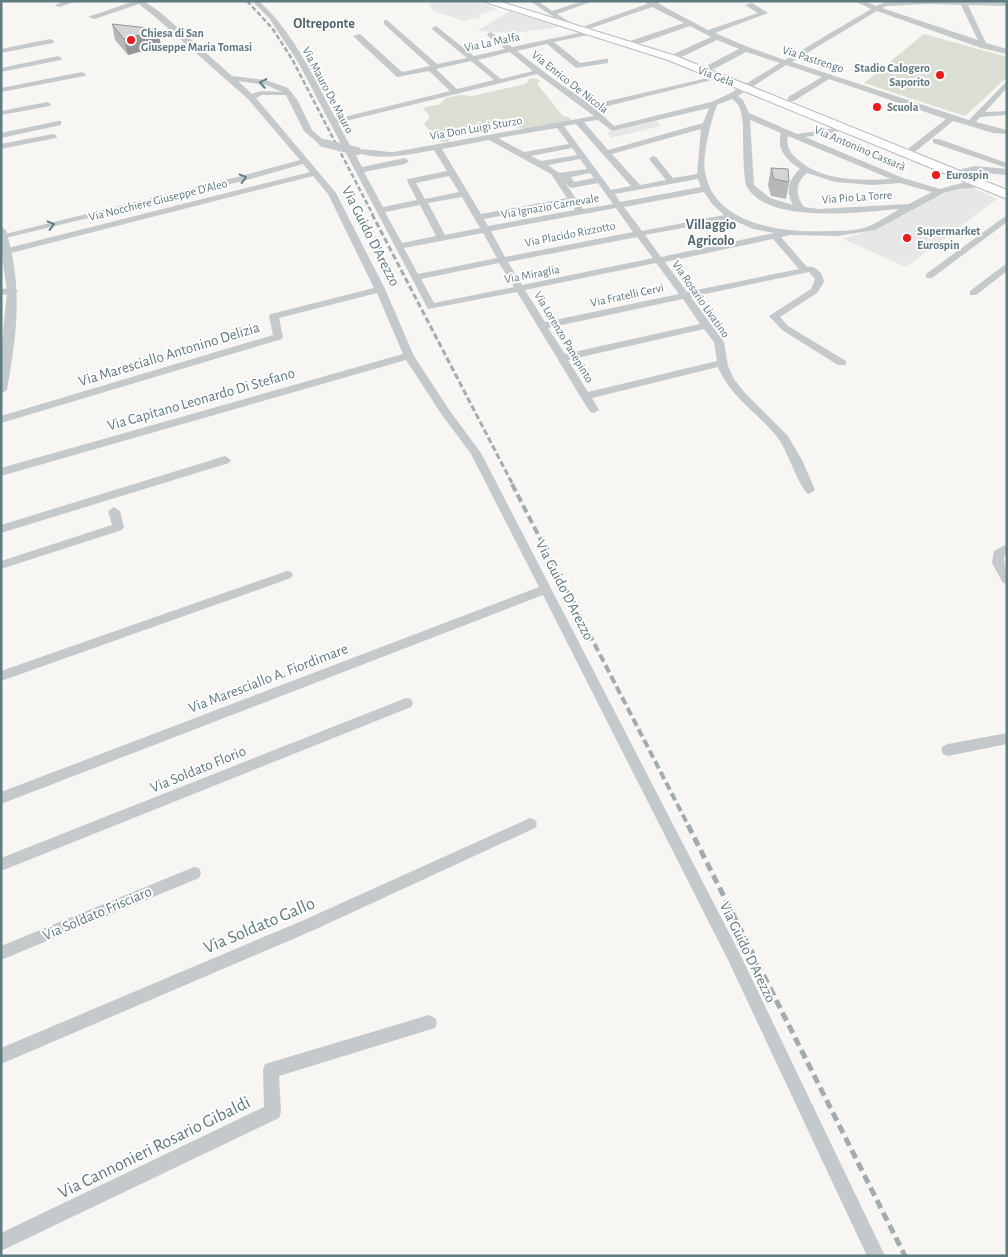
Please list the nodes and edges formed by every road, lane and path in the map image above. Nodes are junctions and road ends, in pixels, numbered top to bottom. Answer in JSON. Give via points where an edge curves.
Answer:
{"nodes":[{"id":1,"x":74,"y":1,"type":"edge"},
{"id":2,"x":139,"y":1,"type":"edge"},
{"id":3,"x":255,"y":1,"type":"edge"},
{"id":4,"x":487,"y":1,"type":"edge"},
{"id":5,"x":533,"y":1,"type":"edge"},
{"id":6,"x":592,"y":1,"type":"edge"},
{"id":7,"x":663,"y":1,"type":"edge"},
{"id":8,"x":858,"y":1,"type":"edge"},
{"id":9,"x":928,"y":2,"type":"edge"},
{"id":10,"x":964,"y":2,"type":"edge"},
{"id":11,"x":1007,"y":2,"type":"edge"},
{"id":12,"x":650,"y":3,"type":"edge"},
{"id":13,"x":749,"y":4,"type":"dead end"},
{"id":14,"x":58,"y":5,"type":"dead end"},
{"id":15,"x":875,"y":10,"type":"junction"},
{"id":16,"x":553,"y":13,"type":"junction"},
{"id":17,"x":92,"y":17,"type":"dead end"},
{"id":18,"x":386,"y":22,"type":"dead end"},
{"id":19,"x":690,"y":24,"type":"junction"},
{"id":20,"x":436,"y":28,"type":"dead end"},
{"id":21,"x":580,"y":29,"type":"junction"},
{"id":22,"x":708,"y":33,"type":"junction"},
{"id":23,"x":491,"y":34,"type":"dead end"},
{"id":24,"x":357,"y":36,"type":"dead end"},
{"id":25,"x":717,"y":37,"type":"junction"},
{"id":26,"x":50,"y":41,"type":"dead end"},
{"id":27,"x":549,"y":42,"type":"junction"},
{"id":28,"x":630,"y":44,"type":"junction"},
{"id":29,"x":984,"y":46,"type":"junction"},
{"id":30,"x":745,"y":49,"type":"junction"},
{"id":31,"x":512,"y":50,"type":"junction"},
{"id":32,"x":1,"y":51,"type":"edge"},
{"id":33,"x":1007,"y":52,"type":"edge"},
{"id":34,"x":58,"y":58,"type":"dead end"},
{"id":35,"x":672,"y":58,"type":"junction"},
{"id":36,"x":471,"y":59,"type":"junction"},
{"id":37,"x":605,"y":61,"type":"dead end"},
{"id":38,"x":787,"y":62,"type":"junction"},
{"id":39,"x":711,"y":67,"type":"dead end"},
{"id":40,"x":433,"y":68,"type":"junction"},
{"id":41,"x":1,"y":70,"type":"edge"},
{"id":42,"x":538,"y":72,"type":"junction"},
{"id":43,"x":82,"y":74,"type":"dead end"},
{"id":44,"x":828,"y":76,"type":"junction"},
{"id":45,"x":720,"y":77,"type":"junction"},
{"id":46,"x":231,"y":78,"type":"junction"},
{"id":47,"x":500,"y":82,"type":"junction"},
{"id":48,"x":1007,"y":83,"type":"edge"},
{"id":49,"x":746,"y":87,"type":"junction"},
{"id":50,"x":1,"y":90,"type":"edge"},
{"id":51,"x":456,"y":93,"type":"junction"},
{"id":52,"x":1003,"y":94,"type":"edge"},
{"id":53,"x":291,"y":96,"type":"junction"},
{"id":54,"x":732,"y":96,"type":"junction"},
{"id":55,"x":251,"y":98,"type":"junction"},
{"id":56,"x":791,"y":99,"type":"dead end"},
{"id":57,"x":46,"y":104,"type":"dead end"},
{"id":58,"x":714,"y":104,"type":"junction"},
{"id":59,"x":590,"y":108,"type":"junction"},
{"id":60,"x":1,"y":113,"type":"edge"},
{"id":61,"x":1007,"y":113,"type":"edge"},
{"id":62,"x":979,"y":114,"type":"junction"},
{"id":63,"x":746,"y":115,"type":"junction"},
{"id":64,"x":600,"y":117,"type":"junction"},
{"id":65,"x":952,"y":118,"type":"junction"},
{"id":66,"x":332,"y":122,"type":"junction"},
{"id":67,"x":579,"y":122,"type":"junction"},
{"id":68,"x":58,"y":124,"type":"dead end"},
{"id":69,"x":970,"y":124,"type":"junction"},
{"id":70,"x":706,"y":125,"type":"junction"},
{"id":71,"x":560,"y":126,"type":"junction"},
{"id":72,"x":846,"y":128,"type":"junction"},
{"id":73,"x":786,"y":131,"type":"junction"},
{"id":74,"x":1007,"y":132,"type":"edge"},
{"id":75,"x":1,"y":136,"type":"edge"},
{"id":76,"x":53,"y":136,"type":"dead end"},
{"id":77,"x":797,"y":136,"type":"junction"},
{"id":78,"x":492,"y":138,"type":"junction"},
{"id":79,"x":936,"y":141,"type":"dead end"},
{"id":80,"x":574,"y":146,"type":"junction"},
{"id":81,"x":1,"y":147,"type":"edge"},
{"id":82,"x":439,"y":151,"type":"junction"},
{"id":83,"x":605,"y":153,"type":"junction"},
{"id":84,"x":907,"y":154,"type":"junction"},
{"id":85,"x":523,"y":155,"type":"junction"},
{"id":86,"x":583,"y":156,"type":"junction"},
{"id":87,"x":653,"y":159,"type":"dead end"},
{"id":88,"x":305,"y":160,"type":"junction"},
{"id":89,"x":539,"y":164,"type":"junction"},
{"id":90,"x":806,"y":169,"type":"junction"},
{"id":91,"x":1006,"y":169,"type":"edge"},
{"id":92,"x":359,"y":170,"type":"junction"},
{"id":93,"x":593,"y":170,"type":"junction"},
{"id":94,"x":554,"y":172,"type":"junction"},
{"id":95,"x":316,"y":173,"type":"junction"},
{"id":96,"x":452,"y":173,"type":"junction"},
{"id":97,"x":566,"y":175,"type":"junction"},
{"id":98,"x":701,"y":176,"type":"junction"},
{"id":99,"x":964,"y":176,"type":"junction"},
{"id":100,"x":600,"y":180,"type":"junction"},
{"id":101,"x":900,"y":180,"type":"junction"},
{"id":102,"x":671,"y":181,"type":"junction"},
{"id":103,"x":636,"y":188,"type":"junction"},
{"id":104,"x":705,"y":189,"type":"junction"},
{"id":105,"x":942,"y":192,"type":"junction"},
{"id":106,"x":608,"y":193,"type":"junction"},
{"id":107,"x":464,"y":194,"type":"junction"},
{"id":108,"x":1007,"y":196,"type":"edge"},
{"id":109,"x":794,"y":199,"type":"junction"},
{"id":110,"x":573,"y":200,"type":"junction"},
{"id":111,"x":423,"y":202,"type":"junction"},
{"id":112,"x":776,"y":203,"type":"junction"},
{"id":113,"x":618,"y":206,"type":"junction"},
{"id":114,"x":915,"y":206,"type":"junction"},
{"id":115,"x":380,"y":210,"type":"junction"},
{"id":116,"x":802,"y":210,"type":"junction"},
{"id":117,"x":581,"y":213,"type":"junction"},
{"id":118,"x":731,"y":216,"type":"junction"},
{"id":119,"x":478,"y":217,"type":"junction"},
{"id":120,"x":1007,"y":218,"type":"edge"},
{"id":121,"x":486,"y":230,"type":"junction"},
{"id":122,"x":638,"y":233,"type":"junction"},
{"id":123,"x":789,"y":233,"type":"junction"},
{"id":124,"x":776,"y":237,"type":"junction"},
{"id":125,"x":442,"y":238,"type":"junction"},
{"id":126,"x":3,"y":240,"type":"edge"},
{"id":127,"x":398,"y":246,"type":"junction"},
{"id":128,"x":502,"y":260,"type":"junction"},
{"id":129,"x":659,"y":261,"type":"junction"},
{"id":130,"x":6,"y":265,"type":"edge"},
{"id":131,"x":1007,"y":266,"type":"edge"},
{"id":132,"x":804,"y":269,"type":"junction"},
{"id":133,"x":929,"y":276,"type":"dead end"},
{"id":134,"x":415,"y":277,"type":"junction"},
{"id":135,"x":380,"y":289,"type":"junction"},
{"id":136,"x":520,"y":289,"type":"junction"},
{"id":137,"x":7,"y":291,"type":"edge"},
{"id":138,"x":973,"y":293,"type":"dead end"},
{"id":139,"x":684,"y":295,"type":"junction"},
{"id":140,"x":707,"y":325,"type":"junction"},
{"id":141,"x":542,"y":326,"type":"junction"},
{"id":142,"x":7,"y":328,"type":"edge"},
{"id":143,"x":409,"y":356,"type":"junction"},
{"id":144,"x":562,"y":358,"type":"junction"},
{"id":145,"x":723,"y":363,"type":"junction"},
{"id":146,"x":842,"y":363,"type":"dead end"},
{"id":147,"x":1,"y":390,"type":"edge"},
{"id":148,"x":585,"y":396,"type":"junction"},
{"id":149,"x":594,"y":410,"type":"dead end"},
{"id":150,"x":1,"y":420,"type":"edge"},
{"id":151,"x":225,"y":460,"type":"dead end"},
{"id":152,"x":1,"y":472,"type":"edge"},
{"id":153,"x":809,"y":490,"type":"dead end"},
{"id":154,"x":114,"y":511,"type":"dead end"},
{"id":155,"x":1,"y":529,"type":"edge"},
{"id":156,"x":1007,"y":548,"type":"edge"},
{"id":157,"x":1,"y":565,"type":"edge"},
{"id":158,"x":287,"y":575,"type":"dead end"},
{"id":159,"x":1007,"y":580,"type":"edge"},
{"id":160,"x":546,"y":589,"type":"junction"},
{"id":161,"x":1,"y":676,"type":"edge"},
{"id":162,"x":406,"y":703,"type":"dead end"},
{"id":163,"x":1007,"y":738,"type":"edge"},
{"id":164,"x":948,"y":750,"type":"dead end"},
{"id":165,"x":1,"y":798,"type":"edge"},
{"id":166,"x":530,"y":824,"type":"dead end"},
{"id":167,"x":1,"y":865,"type":"edge"},
{"id":168,"x":194,"y":873,"type":"dead end"},
{"id":169,"x":1,"y":953,"type":"edge"},
{"id":170,"x":429,"y":1023,"type":"dead end"},
{"id":171,"x":1,"y":1056,"type":"edge"},
{"id":172,"x":1,"y":1242,"type":"edge"},
{"id":173,"x":876,"y":1256,"type":"edge"}],
"edges":[{"from":1,"to":14,"type":"street"},
{"from":2,"to":17,"type":"street"},
{"from":2,"to":46,"type":"street","name":"Via Guido D'Arezzo"},
{"from":3,"to":66,"type":"street","name":"Via Mauro De Mauro","via":[[286,36]]},
{"from":4,"to":21,"type":"main road","name":"Via Gela"},
{"from":5,"to":16,"type":"street"},
{"from":6,"to":16,"type":"street"},
{"from":7,"to":12,"type":"street","name":"Via La Malfa"},
{"from":8,"to":15,"type":"street"},
{"from":9,"to":10,"type":"street"},
{"from":9,"to":15,"type":"street","via":[[892,3]]},
{"from":10,"to":11,"type":"street"},
{"from":10,"to":29,"type":"street"},
{"from":12,"to":19,"type":"street","name":"Via Pastrengo"},
{"from":12,"to":21,"type":"street","name":"Via La Malfa"},
{"from":13,"to":22,"type":"street","via":[[764,13]]},
{"from":15,"to":29,"type":"street"},
{"from":15,"to":38,"type":"street"},
{"from":16,"to":21,"type":"street"},
{"from":18,"to":40,"type":"street"},
{"from":19,"to":22,"type":"street","name":"Via Pastrengo"},
{"from":19,"to":28,"type":"street"},
{"from":20,"to":36,"type":"street"},
{"from":21,"to":27,"type":"street","name":"Via La Malfa"},
{"from":21,"to":28,"type":"main road","name":"Via Gela"},
{"from":22,"to":25,"type":"street","name":"Via Pastrengo"},
{"from":23,"to":31,"type":"street","name":"Via Enrico De Nicola"},
{"from":24,"to":40,"type":"street","name":"Via La Malfa","via":[[400,75]]},
{"from":25,"to":30,"type":"street","name":"Via Pastrengo"},
{"from":25,"to":35,"type":"street"},
{"from":26,"to":32,"type":"street"},
{"from":27,"to":31,"type":"street","name":"Via La Malfa"},
{"from":27,"to":37,"type":"street","via":[[579,66]]},
{"from":28,"to":35,"type":"main road","name":"Via Gela"},
{"from":29,"to":33,"type":"street"},
{"from":30,"to":38,"type":"street","name":"Via Pastrengo"},
{"from":30,"to":39,"type":"street"},
{"from":31,"to":36,"type":"street","name":"Via La Malfa"},
{"from":31,"to":42,"type":"street","name":"Via Enrico De Nicola"},
{"from":34,"to":41,"type":"street"},
{"from":35,"to":45,"type":"main road","name":"Via Gela"},
{"from":36,"to":40,"type":"street","name":"Via La Malfa"},
{"from":36,"to":47,"type":"street"},
{"from":38,"to":44,"type":"street","name":"Via Pastrengo"},
{"from":38,"to":49,"type":"street"},
{"from":40,"to":51,"type":"street"},
{"from":42,"to":47,"type":"street"},
{"from":42,"to":59,"type":"street","name":"Via Enrico De Nicola"},
{"from":43,"to":50,"type":"street"},
{"from":44,"to":56,"type":"street"},
{"from":44,"to":65,"type":"street","name":"Via Pastrengo"},
{"from":45,"to":49,"type":"main road","name":"Via Gela"},
{"from":45,"to":59,"type":"street"},
{"from":53,"to":46,"type":"street","one_way":true,"via":[[273,85]]},
{"from":46,"to":55,"type":"street","name":"Via Guido D'Arezzo"},
{"from":47,"to":51,"type":"street"},
{"from":48,"to":52,"type":"street"},
{"from":49,"to":54,"type":"street"},
{"from":49,"to":72,"type":"main road","name":"Via Gela"},
{"from":51,"to":66,"type":"street"},
{"from":52,"to":62,"type":"street"},
{"from":53,"to":55,"type":"street","via":[[267,92]]},
{"from":53,"to":82,"type":"street","name":"Via Don Luigi Sturzo","bridge":true,"via":[[307,130],[314,139],[323,143],[380,155]]},
{"from":54,"to":58,"type":"street"},
{"from":54,"to":63,"type":"street","via":[[739,100]]},
{"from":55,"to":88,"type":"street","name":"Via Guido D'Arezzo"},
{"from":57,"to":60,"type":"street"},
{"from":58,"to":64,"type":"street","name":"Via Enrico De Nicola","via":[[612,129]]},
{"from":58,"to":70,"type":"street"},
{"from":59,"to":64,"type":"street","name":"Via Enrico De Nicola"},
{"from":61,"to":62,"type":"street"},
{"from":62,"to":69,"type":"street"},
{"from":63,"to":73,"type":"street","name":"Via Antonino Cassarà"},
{"from":63,"to":112,"type":"street","name":"Via Pio La Torre","via":[[750,184],[758,194]]},
{"from":64,"to":67,"type":"street","name":"Via Don Luigi Sturzo"},
{"from":65,"to":69,"type":"street","name":"Via Pastrengo"},
{"from":65,"to":84,"type":"street"},
{"from":66,"to":92,"type":"street","name":"Via Mauro De Mauro"},
{"from":67,"to":71,"type":"street","name":"Via Don Luigi Sturzo"},
{"from":67,"to":83,"type":"street"},
{"from":68,"to":75,"type":"street"},
{"from":69,"to":74,"type":"street","name":"Via Pastrengo"},
{"from":70,"to":83,"type":"street"},
{"from":70,"to":98,"type":"street"},
{"from":71,"to":78,"type":"street","name":"Via Don Luigi Sturzo"},
{"from":71,"to":80,"type":"street","name":"Via Rosario Livatino"},
{"from":72,"to":77,"type":"street","name":"Via Antonino Cassarà"},
{"from":72,"to":84,"type":"main road","name":"Via Gela"},
{"from":73,"to":77,"type":"street","name":"Via Antonino Cassarà"},
{"from":73,"to":90,"type":"street","via":[[782,142],[785,151]]},
{"from":76,"to":81,"type":"street"},
{"from":77,"to":101,"type":"street","name":"Via Antonino Cassarà"},
{"from":78,"to":82,"type":"street","name":"Via Don Luigi Sturzo"},
{"from":78,"to":85,"type":"street"},
{"from":79,"to":91,"type":"street"},
{"from":80,"to":85,"type":"street"},
{"from":80,"to":86,"type":"street","name":"Via Rosario Livatino"},
{"from":82,"to":92,"type":"street"},
{"from":82,"to":96,"type":"street","name":"Via Lorenzo Panepinto"},
{"from":83,"to":103,"type":"street"},
{"from":84,"to":99,"type":"main road","name":"Via Gela"},
{"from":85,"to":89,"type":"street"},
{"from":86,"to":89,"type":"street"},
{"from":86,"to":93,"type":"street","name":"Via Rosario Livatino"},
{"from":87,"to":102,"type":"street"},
{"from":88,"to":95,"type":"street","name":"Via Guido D'Arezzo"},
{"from":126,"to":88,"type":"street","one_way":true},
{"from":89,"to":94,"type":"street"},
{"from":90,"to":101,"type":"street","via":[[836,179]]},
{"from":90,"to":109,"type":"street","via":[[794,180]]},
{"from":91,"to":99,"type":"street"},
{"from":92,"to":115,"type":"street","name":"Via Miraglia"},
{"from":93,"to":97,"type":"street"},
{"from":93,"to":100,"type":"street","name":"Via Rosario Livatino"},
{"from":94,"to":97,"type":"street"},
{"from":94,"to":110,"type":"street"},
{"from":95,"to":126,"type":"street","name":"Via Nocchiere Giuseppe D'Aleo"},
{"from":95,"to":135,"type":"street","name":"Via Guido D'Arezzo","via":[[337,202]]},
{"from":96,"to":107,"type":"street","name":"Via Lorenzo Panepinto"},
{"from":96,"to":111,"type":"street","via":[[411,181]]},
{"from":97,"to":100,"type":"street","via":[[572,185]]},
{"from":98,"to":102,"type":"street"},
{"from":98,"to":104,"type":"street"},
{"from":99,"to":105,"type":"street"},
{"from":99,"to":108,"type":"main road","name":"Via Gela"},
{"from":100,"to":106,"type":"street","name":"Via Rosario Livatino"},
{"from":101,"to":105,"type":"street","name":"Via Antonino Cassarà"},
{"from":102,"to":103,"type":"street"},
{"from":103,"to":106,"type":"street"},
{"from":104,"to":113,"type":"street","name":"Via Ignazio Carnevale"},
{"from":104,"to":118,"type":"street"},
{"from":105,"to":114,"type":"street"},
{"from":106,"to":113,"type":"street","name":"Via Rosario Livatino"},
{"from":107,"to":111,"type":"street"},
{"from":107,"to":119,"type":"street","name":"Via Lorenzo Panepinto"},
{"from":109,"to":112,"type":"street"},
{"from":109,"to":116,"type":"street","name":"Via Pio La Torre"},
{"from":110,"to":117,"type":"street"},
{"from":110,"to":119,"type":"street"},
{"from":111,"to":115,"type":"street"},
{"from":111,"to":125,"type":"street"},
{"from":112,"to":116,"type":"street","name":"Via Pio La Torre"},
{"from":113,"to":117,"type":"street","name":"Via Ignazio Carnevale"},
{"from":113,"to":122,"type":"street","name":"Via Rosario Livatino"},
{"from":114,"to":116,"type":"street","name":"Via Pio La Torre","via":[[818,212]]},
{"from":114,"to":123,"type":"street","via":[[862,231]]},
{"from":115,"to":127,"type":"street","name":"Via Miraglia"},
{"from":117,"to":121,"type":"street","name":"Via Ignazio Carnevale"},
{"from":118,"to":122,"type":"street","name":"Via Placido Rizzotto"},
{"from":118,"to":123,"type":"street"},
{"from":119,"to":121,"type":"street","name":"Via Lorenzo Panepinto"},
{"from":120,"to":133,"type":"street"},
{"from":121,"to":125,"type":"street","name":"Via Ignazio Carnevale"},
{"from":121,"to":128,"type":"street","name":"Via Lorenzo Panepinto"},
{"from":122,"to":128,"type":"street","name":"Via Placido Rizzotto"},
{"from":122,"to":129,"type":"street","name":"Via Rosario Livatino"},
{"from":123,"to":124,"type":"street","name":"Via Miraglia"},
{"from":124,"to":129,"type":"street","name":"Via Miraglia"},
{"from":124,"to":132,"type":"street"},
{"from":125,"to":127,"type":"street","name":"Via Ignazio Carnevale"},
{"from":126,"to":130,"type":"street"},
{"from":127,"to":134,"type":"street","name":"Via Miraglia"},
{"from":128,"to":134,"type":"street","name":"Via Placido Rizzotto"},
{"from":128,"to":136,"type":"street","name":"Via Lorenzo Panepinto"},
{"from":129,"to":136,"type":"street","name":"Via Miraglia"},
{"from":129,"to":139,"type":"street","name":"Via Rosario Livatino"},
{"from":130,"to":137,"type":"street"},
{"from":131,"to":138,"type":"street"},
{"from":132,"to":139,"type":"street","name":"Via Fratelli Cervi"},
{"from":132,"to":146,"type":"street","via":[[818,273],[818,286],[814,292],[774,316],[785,328]]},
{"from":134,"to":136,"type":"street","name":"Via Miraglia","via":[[431,307]]},
{"from":135,"to":143,"type":"street","name":"Via Guido D'Arezzo"},
{"from":135,"to":150,"type":"street","name":"Via Maresciallo Antonino Delizia","via":[[274,316],[278,337]]},
{"from":136,"to":141,"type":"street","name":"Via Lorenzo Panepinto"},
{"from":137,"to":142,"type":"street"},
{"from":139,"to":140,"type":"street","name":"Via Rosario Livatino"},
{"from":139,"to":141,"type":"street","name":"Via Fratelli Cervi"},
{"from":140,"to":144,"type":"street"},
{"from":140,"to":145,"type":"street","name":"Via Rosario Livatino","via":[[719,342]]},
{"from":141,"to":144,"type":"street","name":"Via Lorenzo Panepinto"},
{"from":142,"to":147,"type":"street"},
{"from":143,"to":152,"type":"street","name":"Via Capitano Leonardo Di Stefano"},
{"from":143,"to":160,"type":"street","name":"Via Guido D'Arezzo","via":[[476,453]]},
{"from":144,"to":148,"type":"street","name":"Via Lorenzo Panepinto"},
{"from":145,"to":148,"type":"street"},
{"from":145,"to":153,"type":"street","name":"Via Rosario Livatino","via":[[742,397],[781,434]]},
{"from":148,"to":149,"type":"street","name":"Via Lorenzo Panepinto"},
{"from":151,"to":155,"type":"street"},
{"from":154,"to":157,"type":"street","via":[[118,527]]},
{"from":156,"to":159,"type":"street","via":[[998,554],[998,563]]},
{"from":158,"to":161,"type":"street"},
{"from":160,"to":165,"type":"street","name":"Via Maresciallo A. Fiordimare"},
{"from":160,"to":173,"type":"street","name":"Via Guido D'Arezzo","via":[[734,957]]},
{"from":162,"to":167,"type":"street","name":"Via Soldato Florio"},
{"from":163,"to":164,"type":"street"},
{"from":166,"to":171,"type":"street","name":"Via Soldato Gallo","via":[[309,925]]},
{"from":168,"to":169,"type":"street","name":"Via Soldato Frisciaro"},
{"from":170,"to":172,"type":"street","name":"Via Cannonieri Rosario Gibaldi","via":[[271,1070],[274,1112]]}]}
